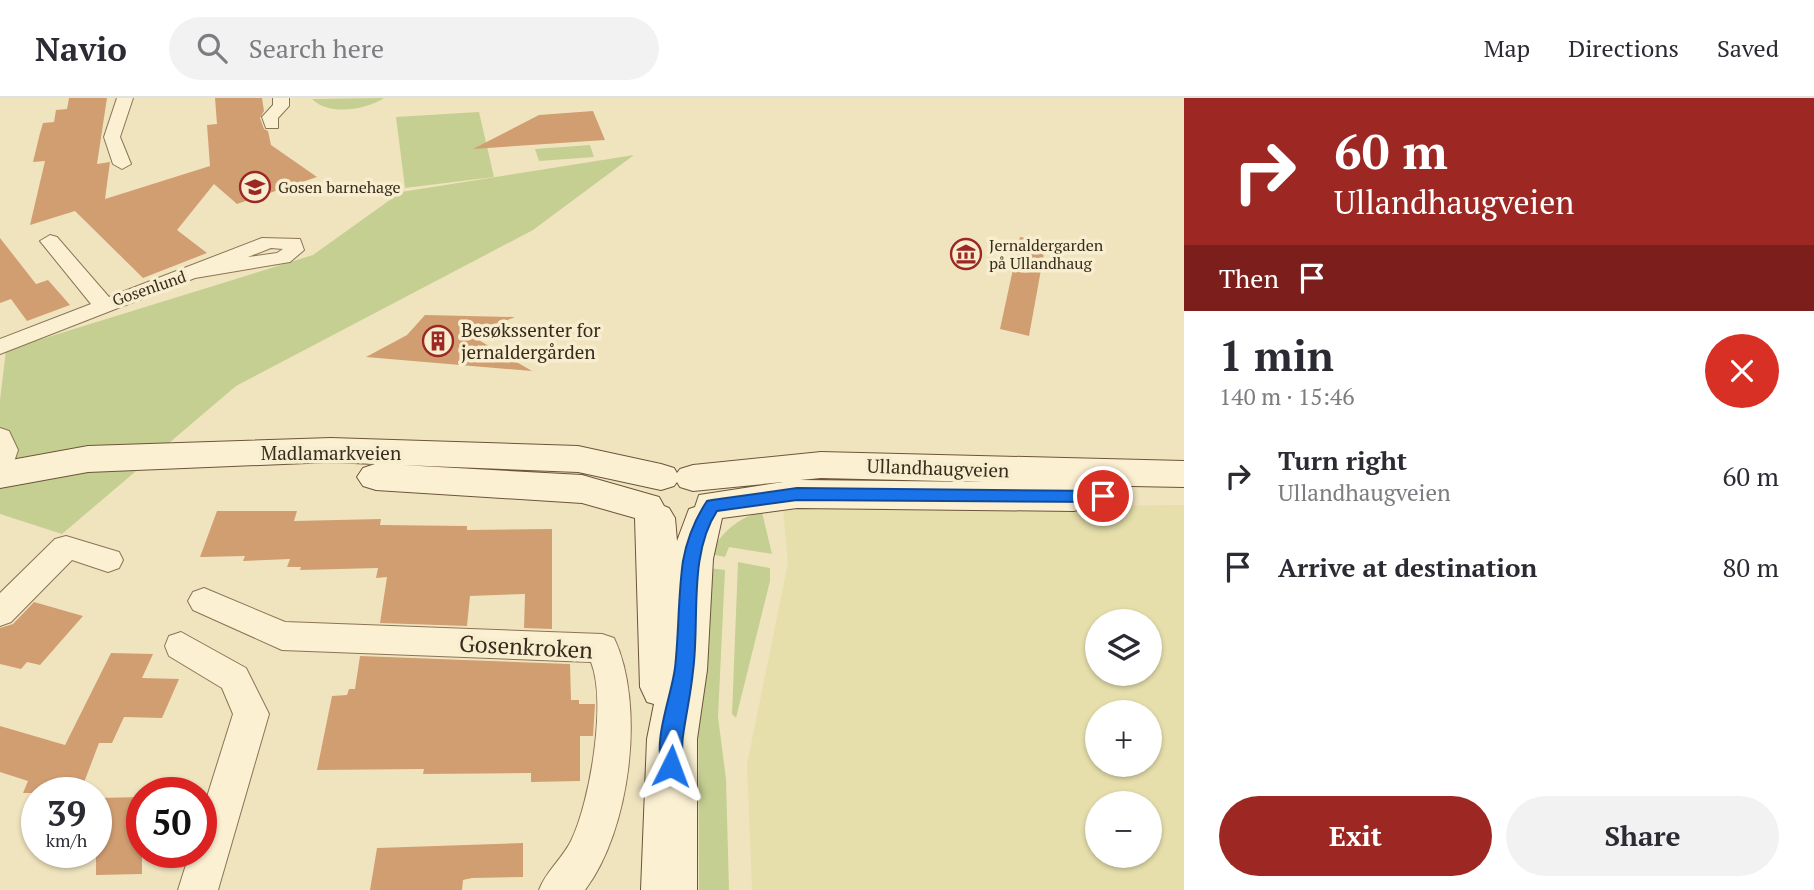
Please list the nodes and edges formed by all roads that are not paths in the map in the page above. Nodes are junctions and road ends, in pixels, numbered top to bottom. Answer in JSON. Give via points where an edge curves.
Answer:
{"nodes":[{"id":1,"x":125,"y":98,"type":"edge"},
{"id":2,"x":281,"y":98,"type":"edge"},
{"id":3,"x":272,"y":125,"type":"dead end"},
{"id":4,"x":122,"y":164,"type":"dead end"},
{"id":5,"x":50,"y":241,"type":"dead end"},
{"id":6,"x":194,"y":272,"type":"dead end"},
{"id":7,"x":103,"y":304,"type":"junction"},
{"id":8,"x":0,"y":347,"type":"edge"},
{"id":9,"x":0,"y":437,"type":"edge"},
{"id":10,"x":0,"y":467,"type":"edge"},
{"id":11,"x":1184,"y":474,"type":"edge"},
{"id":12,"x":0,"y":475,"type":"edge"},
{"id":13,"x":1184,"y":495,"type":"edge"},
{"id":14,"x":678,"y":501,"type":"junction"},
{"id":15,"x":108,"y":560,"type":"dead end"},
{"id":16,"x":204,"y":601,"type":"dead end"},
{"id":17,"x":0,"y":613,"type":"edge"},
{"id":18,"x":181,"y":646,"type":"dead end"},
{"id":19,"x":198,"y":890,"type":"edge"},
{"id":20,"x":559,"y":890,"type":"edge"},
{"id":21,"x":669,"y":890,"type":"edge"}],
"edges":[{"from":1,"to":4,"type":"street","via":[[112,137]]},
{"from":2,"to":3,"type":"street","via":[[281,106],[270,117]]},
{"from":5,"to":7,"type":"street","name":"Gosenlund"},
{"from":6,"to":7,"type":"street","name":"Gosenlund"},
{"from":7,"to":8,"type":"street","name":"Gosenlund"},
{"from":9,"to":10,"type":"street","via":[[5,450]]},
{"from":11,"to":14,"type":"main road","name":"Ullandhaugveien","via":[[821,464]]},
{"from":12,"to":14,"type":"main road","name":"Madlamarkveien","via":[[322,473],[582,489]]},
{"from":13,"to":14,"type":"main road","name":"Ullandhaugveien","via":[[979,498],[797,494]]},
{"from":14,"to":21,"type":"main road","via":[[660,665],[672,739]]},
{"from":15,"to":17,"type":"street","via":[[65,547]]},
{"from":16,"to":20,"type":"street","name":"Gosenkroken","via":[[282,636],[602,648],[611,679],[608,784],[584,858]]},
{"from":18,"to":19,"type":"street","via":[[234,678],[251,714]]}]}
